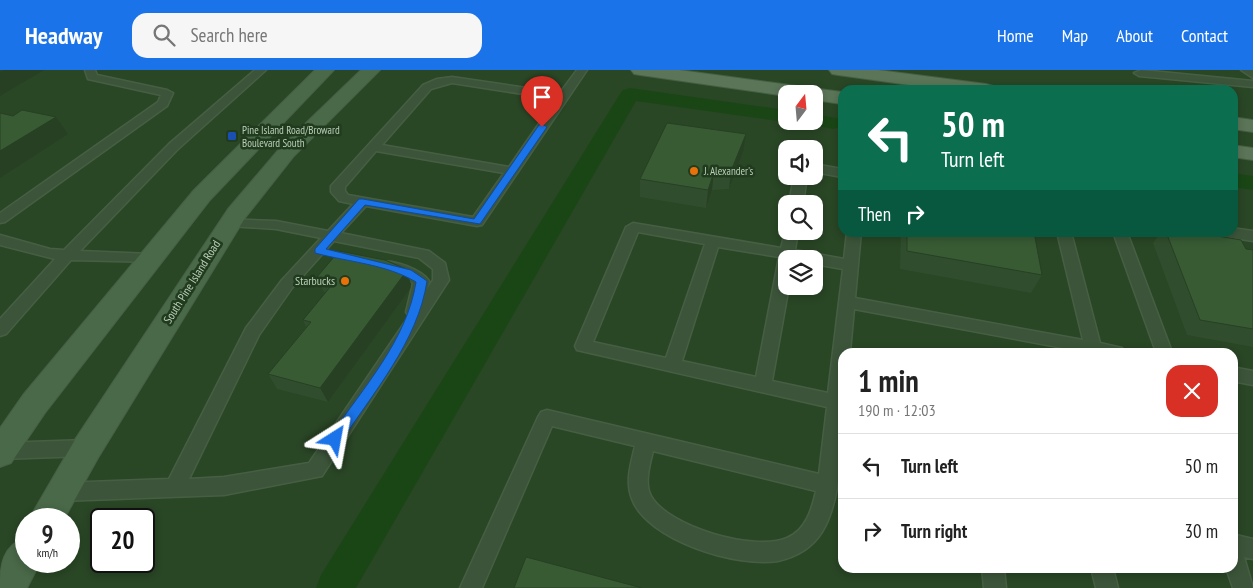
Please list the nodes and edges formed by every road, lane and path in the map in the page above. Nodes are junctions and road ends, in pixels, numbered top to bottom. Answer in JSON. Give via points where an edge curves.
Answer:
{"nodes":[{"id":1,"x":90,"y":70,"type":"edge"},
{"id":2,"x":241,"y":70,"type":"edge"},
{"id":3,"x":325,"y":70,"type":"edge"},
{"id":4,"x":371,"y":70,"type":"edge"},
{"id":5,"x":582,"y":70,"type":"edge"},
{"id":6,"x":640,"y":70,"type":"edge"},
{"id":7,"x":838,"y":70,"type":"edge"},
{"id":8,"x":1246,"y":70,"type":"edge"},
{"id":9,"x":259,"y":71,"type":"edge"},
{"id":10,"x":1139,"y":73,"type":"dead end"},
{"id":11,"x":1253,"y":75,"type":"edge"},
{"id":12,"x":1253,"y":84,"type":"edge"},
{"id":13,"x":949,"y":85,"type":"edge"},
{"id":14,"x":530,"y":92,"type":"joint"},
{"id":15,"x":563,"y":97,"type":"junction"},
{"id":16,"x":838,"y":97,"type":"edge"},
{"id":17,"x":1238,"y":124,"type":"edge"},
{"id":18,"x":1253,"y":126,"type":"edge"},
{"id":19,"x":373,"y":147,"type":"junction"},
{"id":20,"x":1238,"y":152,"type":"edge"},
{"id":21,"x":1253,"y":154,"type":"edge"},
{"id":22,"x":823,"y":170,"type":"edge"},
{"id":23,"x":512,"y":171,"type":"junction"},
{"id":24,"x":838,"y":172,"type":"edge"},
{"id":25,"x":363,"y":202,"type":"junction"},
{"id":26,"x":0,"y":219,"type":"edge"},
{"id":27,"x":230,"y":222,"type":"junction"},
{"id":28,"x":1238,"y":234,"type":"edge"},
{"id":29,"x":332,"y":236,"type":"junction"},
{"id":30,"x":1253,"y":236,"type":"edge"},
{"id":31,"x":853,"y":237,"type":"edge"},
{"id":32,"x":1065,"y":237,"type":"edge"},
{"id":33,"x":1122,"y":237,"type":"edge"},
{"id":34,"x":0,"y":240,"type":"edge"},
{"id":35,"x":713,"y":241,"type":"junction"},
{"id":36,"x":318,"y":251,"type":"junction"},
{"id":37,"x":778,"y":252,"type":"edge"},
{"id":38,"x":67,"y":255,"type":"junction"},
{"id":39,"x":337,"y":255,"type":"edge"},
{"id":40,"x":151,"y":259,"type":"junction"},
{"id":41,"x":823,"y":260,"type":"edge"},
{"id":42,"x":370,"y":262,"type":"edge"},
{"id":43,"x":850,"y":265,"type":"junction"},
{"id":44,"x":779,"y":295,"type":"edge"},
{"id":45,"x":847,"y":302,"type":"junction"},
{"id":46,"x":0,"y":330,"type":"edge"},
{"id":47,"x":408,"y":331,"type":"junction"},
{"id":48,"x":1062,"y":347,"type":"edge"},
{"id":49,"x":844,"y":348,"type":"edge"},
{"id":50,"x":1093,"y":348,"type":"joint"},
{"id":51,"x":1163,"y":348,"type":"edge"},
{"id":52,"x":672,"y":366,"type":"junction"},
{"id":53,"x":1238,"y":375,"type":"edge"},
{"id":54,"x":1253,"y":378,"type":"edge"},
{"id":55,"x":763,"y":385,"type":"junction"},
{"id":56,"x":838,"y":402,"type":"edge"},
{"id":57,"x":838,"y":416,"type":"edge"},
{"id":58,"x":646,"y":441,"type":"junction"},
{"id":59,"x":87,"y":448,"type":"junction"},
{"id":60,"x":0,"y":452,"type":"edge"},
{"id":61,"x":828,"y":485,"type":"junction"},
{"id":62,"x":174,"y":489,"type":"junction"},
{"id":63,"x":61,"y":492,"type":"junction"},
{"id":64,"x":52,"y":508,"type":"edge"},
{"id":65,"x":1238,"y":545,"type":"edge"},
{"id":66,"x":1253,"y":548,"type":"edge"},
{"id":67,"x":1238,"y":571,"type":"edge"},
{"id":68,"x":15,"y":573,"type":"edge"},
{"id":69,"x":994,"y":573,"type":"edge"},
{"id":70,"x":1103,"y":573,"type":"edge"},
{"id":71,"x":7,"y":588,"type":"edge"},
{"id":72,"x":471,"y":588,"type":"edge"},
{"id":73,"x":995,"y":588,"type":"edge"},
{"id":74,"x":1107,"y":588,"type":"edge"},
{"id":75,"x":1244,"y":588,"type":"edge"}],
"edges":[{"from":1,"to":26,"type":"lane","via":[[92,77],[167,94],[163,104]]},
{"from":2,"to":9,"type":"lane"},
{"from":3,"to":40,"type":"main road","via":[[202,194]]},
{"from":4,"to":27,"type":"main road","name":"South Pine Island Road","via":[[287,152]]},
{"from":5,"to":15,"type":"lane"},
{"from":6,"to":16,"type":"main road"},
{"from":7,"to":13,"type":"main road"},
{"from":8,"to":11,"type":"lane"},
{"from":9,"to":38,"type":"lane","via":[[173,147]]},
{"from":10,"to":12,"type":"lane"},
{"from":14,"to":15,"type":"lane"},
{"from":14,"to":19,"type":"lane","via":[[452,80],[432,84]]},
{"from":15,"to":23,"type":"lane"},
{"from":17,"to":18,"type":"main road"},
{"from":19,"to":23,"type":"lane"},
{"from":19,"to":25,"type":"lane","via":[[338,186],[338,192],[344,198]]},
{"from":20,"to":21,"type":"main road"},
{"from":22,"to":24,"type":"lane"},
{"from":23,"to":25,"type":"lane","via":[[476,222]]},
{"from":25,"to":29,"type":"lane"},
{"from":27,"to":29,"type":"lane","via":[[276,225]]},
{"from":27,"to":59,"type":"main road","name":"South Pine Island Road"},
{"from":28,"to":30,"type":"lane"},
{"from":29,"to":36,"type":"lane"},
{"from":29,"to":47,"type":"lane","via":[[424,254],[440,266],[441,280]]},
{"from":31,"to":43,"type":"lane"},
{"from":32,"to":50,"type":"lane"},
{"from":33,"to":51,"type":"lane"},
{"from":34,"to":38,"type":"lane","via":[[50,254]]},
{"from":35,"to":37,"type":"lane"},
{"from":35,"to":52,"type":"lane"},
{"from":35,"to":52,"type":"lane","via":[[633,226],[582,346]]},
{"from":36,"to":39,"type":"lane"},
{"from":36,"to":62,"type":"lane","via":[[287,284],[252,332]]},
{"from":38,"to":40,"type":"lane"},
{"from":38,"to":46,"type":"lane"},
{"from":40,"to":60,"type":"main road","via":[[34,404]]},
{"from":41,"to":43,"type":"lane"},
{"from":42,"to":47,"type":"lane","via":[[408,272],[421,281],[419,299]]},
{"from":43,"to":45,"type":"lane"},
{"from":44,"to":55,"type":"lane"},
{"from":45,"to":48,"type":"lane"},
{"from":45,"to":49,"type":"lane"},
{"from":47,"to":62,"type":"lane","via":[[315,470],[224,486]]},
{"from":48,"to":50,"type":"lane"},
{"from":52,"to":55,"type":"lane"},
{"from":53,"to":54,"type":"lane"},
{"from":55,"to":56,"type":"lane"},
{"from":57,"to":61,"type":"lane"},
{"from":58,"to":61,"type":"lane"},
{"from":58,"to":61,"type":"lane","via":[[639,476],[641,498],[649,512],[665,525],[715,544],[748,550],[793,546],[814,526]]},
{"from":58,"to":72,"type":"lane","via":[[547,417]]},
{"from":59,"to":60,"type":"lane"},
{"from":59,"to":63,"type":"main road","name":"South Pine Island Road"},
{"from":62,"to":63,"type":"lane"},
{"from":63,"to":64,"type":"main road","name":"South Pine Island Road"},
{"from":65,"to":66,"type":"lane"},
{"from":67,"to":75,"type":"lane"},
{"from":68,"to":71,"type":"main road"},
{"from":69,"to":73,"type":"lane"},
{"from":70,"to":74,"type":"lane"}]}
